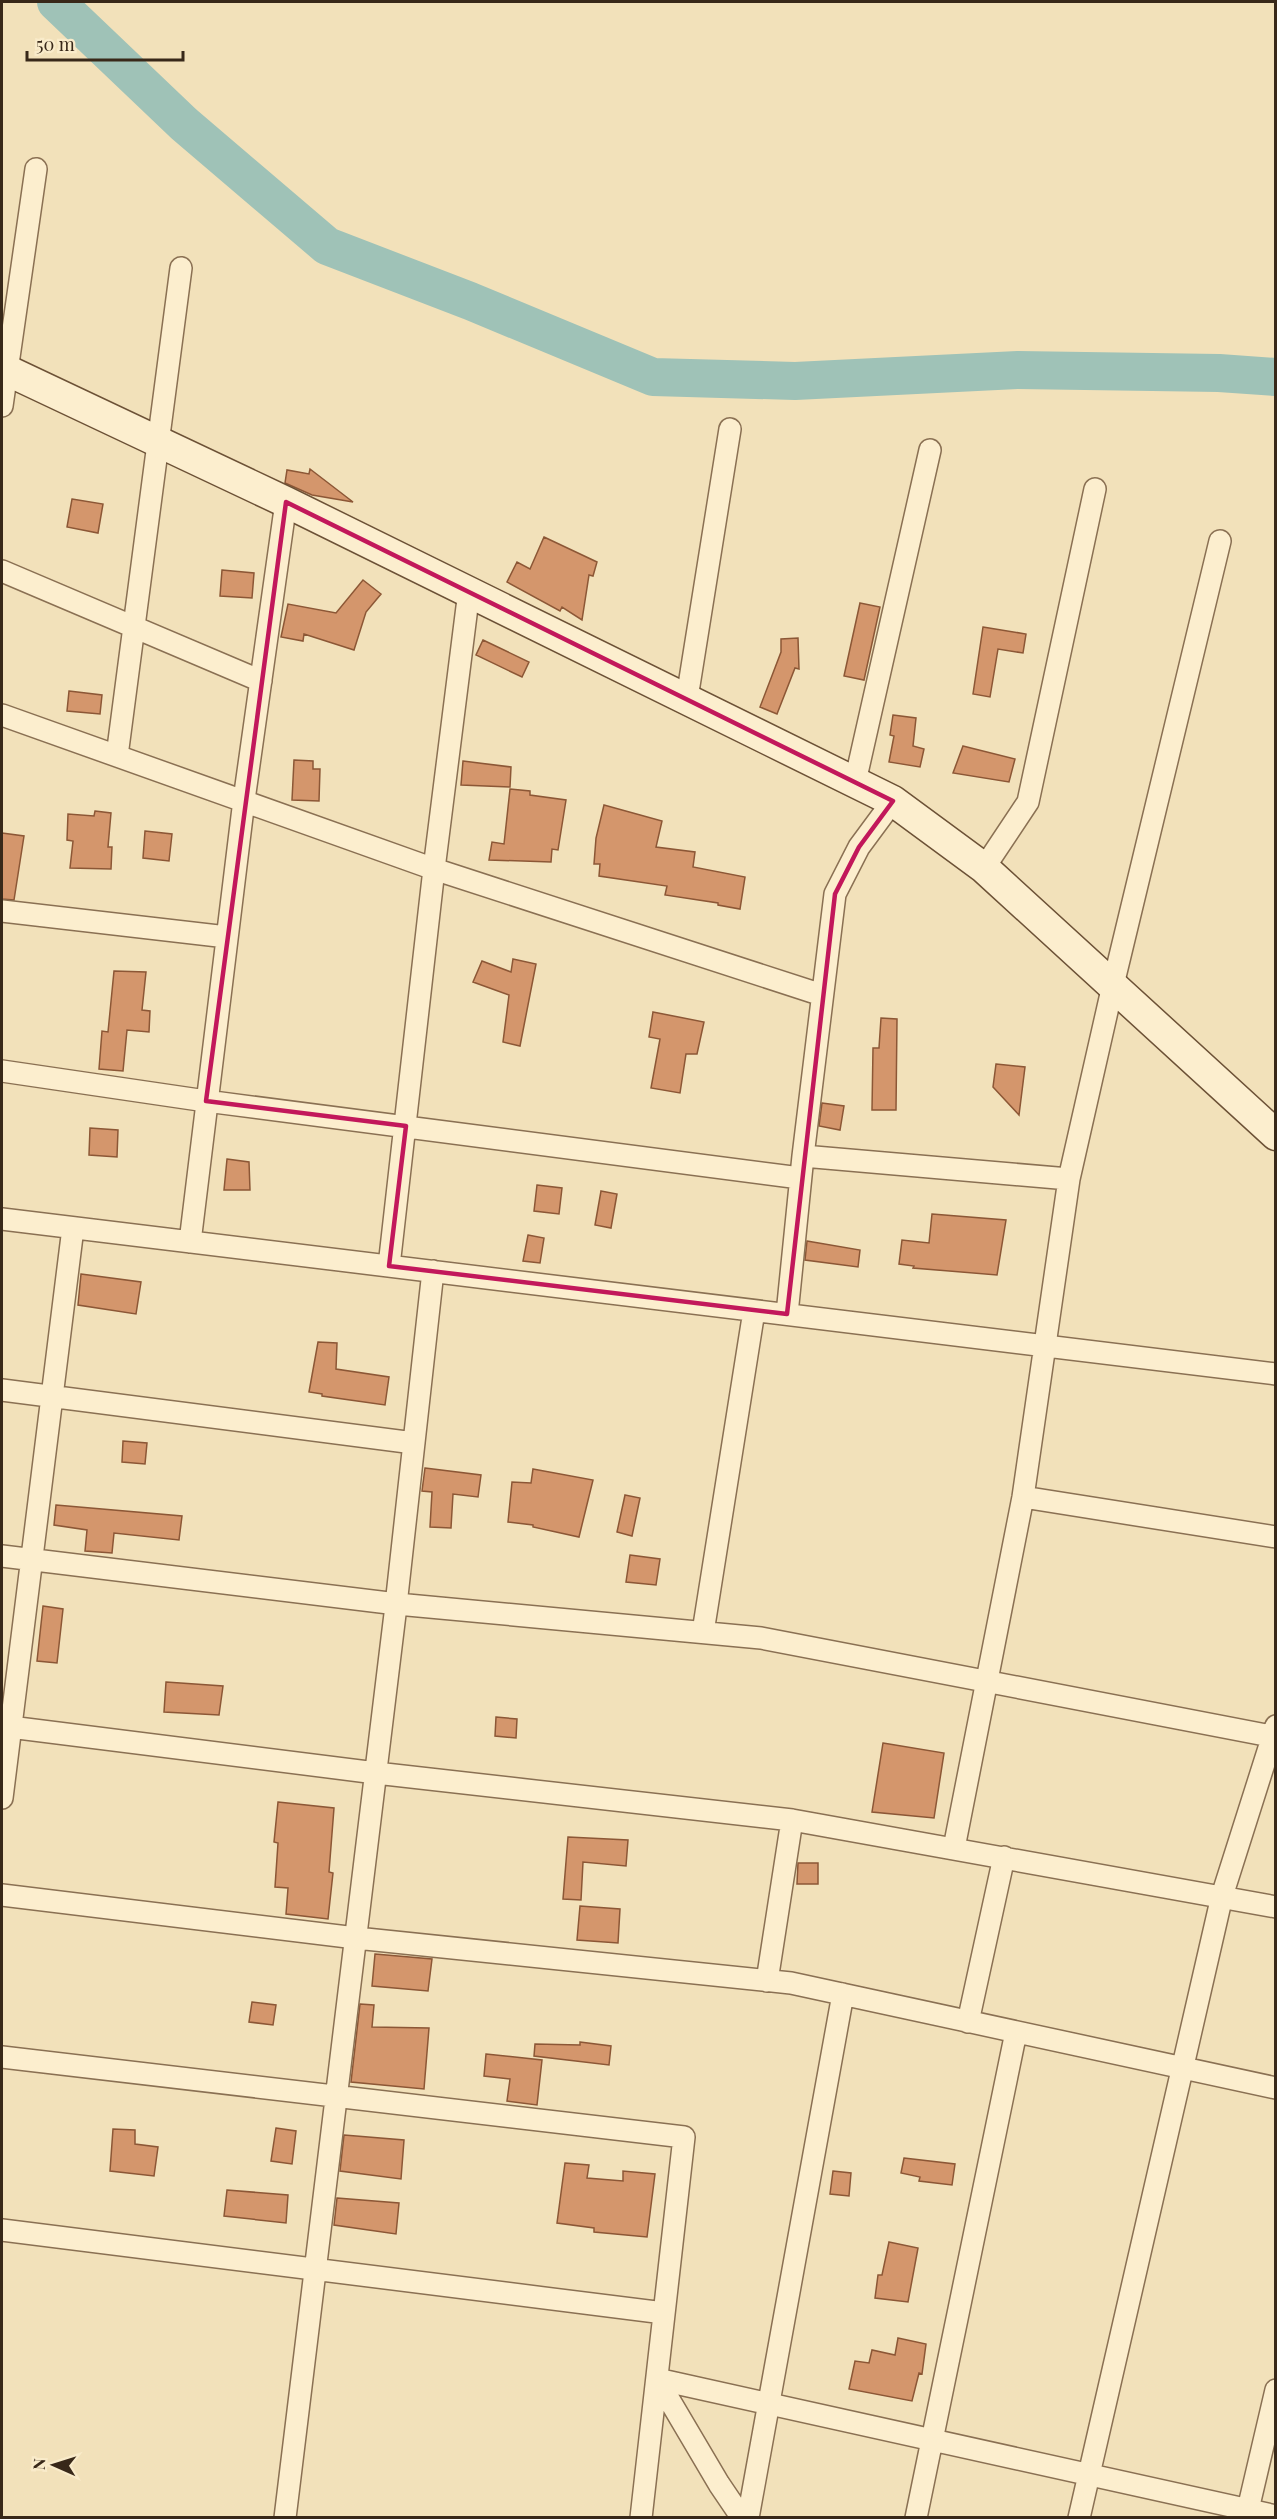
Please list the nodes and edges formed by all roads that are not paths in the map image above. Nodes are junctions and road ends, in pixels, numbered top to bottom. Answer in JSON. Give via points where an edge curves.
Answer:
{"nodes":[{"id":1,"x":36,"y":169,"type":"dead end"},
{"id":2,"x":181,"y":268,"type":"dead end"},
{"id":3,"x":4,"y":370,"type":"edge"},
{"id":4,"x":2,"y":406,"type":"edge"},
{"id":5,"x":730,"y":429,"type":"dead end"},
{"id":6,"x":158,"y":441,"type":"junction"},
{"id":7,"x":930,"y":450,"type":"dead end"},
{"id":8,"x":1095,"y":489,"type":"dead end"},
{"id":9,"x":286,"y":502,"type":"junction"},
{"id":10,"x":1220,"y":541,"type":"dead end"},
{"id":11,"x":2,"y":571,"type":"edge"},
{"id":12,"x":469,"y":591,"type":"junction"},
{"id":13,"x":134,"y":627,"type":"junction"},
{"id":14,"x":261,"y":681,"type":"junction"},
{"id":15,"x":687,"y":698,"type":"junction"},
{"id":16,"x":2,"y":715,"type":"edge"},
{"id":17,"x":117,"y":756,"type":"junction"},
{"id":18,"x":855,"y":782,"type":"junction"},
{"id":19,"x":244,"y":800,"type":"junction"},
{"id":20,"x":893,"y":801,"type":"junction"},
{"id":21,"x":434,"y":868,"type":"junction"},
{"id":22,"x":984,"y":868,"type":"junction"},
{"id":23,"x":2,"y":911,"type":"edge"},
{"id":24,"x":227,"y":937,"type":"junction"},
{"id":25,"x":1113,"y":985,"type":"junction"},
{"id":26,"x":822,"y":995,"type":"junction"},
{"id":27,"x":2,"y":1071,"type":"edge"},
{"id":28,"x":206,"y":1101,"type":"junction"},
{"id":29,"x":406,"y":1126,"type":"junction"},
{"id":30,"x":1274,"y":1129,"type":"edge"},
{"id":31,"x":802,"y":1156,"type":"junction"},
{"id":32,"x":800,"y":1178,"type":"junction"},
{"id":33,"x":1069,"y":1179,"type":"junction"},
{"id":34,"x":2,"y":1219,"type":"edge"},
{"id":35,"x":73,"y":1228,"type":"junction"},
{"id":36,"x":190,"y":1242,"type":"junction"},
{"id":37,"x":389,"y":1266,"type":"junction"},
{"id":38,"x":433,"y":1271,"type":"junction"},
{"id":39,"x":754,"y":1311,"type":"junction"},
{"id":40,"x":787,"y":1314,"type":"junction"},
{"id":41,"x":1044,"y":1346,"type":"junction"},
{"id":42,"x":1275,"y":1374,"type":"edge"},
{"id":43,"x":2,"y":1390,"type":"edge"},
{"id":44,"x":51,"y":1396,"type":"junction"},
{"id":45,"x":414,"y":1443,"type":"junction"},
{"id":46,"x":1023,"y":1497,"type":"junction"},
{"id":47,"x":1275,"y":1537,"type":"edge"},
{"id":48,"x":2,"y":1556,"type":"edge"},
{"id":49,"x":30,"y":1560,"type":"junction"},
{"id":50,"x":397,"y":1604,"type":"junction"},
{"id":51,"x":703,"y":1632,"type":"junction"},
{"id":52,"x":986,"y":1680,"type":"junction"},
{"id":53,"x":5,"y":1727,"type":"edge"},
{"id":54,"x":1274,"y":1733,"type":"edge"},
{"id":55,"x":376,"y":1773,"type":"junction"},
{"id":56,"x":2,"y":1798,"type":"edge"},
{"id":57,"x":792,"y":1820,"type":"junction"},
{"id":58,"x":954,"y":1848,"type":"junction"},
{"id":59,"x":1004,"y":1857,"type":"junction"},
{"id":60,"x":2,"y":1895,"type":"edge"},
{"id":61,"x":1222,"y":1896,"type":"junction"},
{"id":62,"x":1275,"y":1907,"type":"edge"},
{"id":63,"x":356,"y":1938,"type":"junction"},
{"id":64,"x":767,"y":1981,"type":"junction"},
{"id":65,"x":843,"y":1994,"type":"junction"},
{"id":66,"x":968,"y":2022,"type":"junction"},
{"id":67,"x":1016,"y":2032,"type":"junction"},
{"id":68,"x":2,"y":2057,"type":"edge"},
{"id":69,"x":1182,"y":2069,"type":"junction"},
{"id":70,"x":1275,"y":2088,"type":"edge"},
{"id":71,"x":336,"y":2098,"type":"junction"},
{"id":72,"x":2,"y":2230,"type":"edge"},
{"id":73,"x":315,"y":2270,"type":"junction"},
{"id":74,"x":664,"y":2313,"type":"junction"},
{"id":75,"x":657,"y":2379,"type":"junction"},
{"id":76,"x":1275,"y":2390,"type":"edge"},
{"id":77,"x":769,"y":2403,"type":"junction"},
{"id":78,"x":932,"y":2439,"type":"junction"},
{"id":79,"x":1090,"y":2473,"type":"junction"},
{"id":80,"x":1247,"y":2514,"type":"edge"},
{"id":81,"x":1275,"y":2516,"type":"edge"},
{"id":82,"x":285,"y":2517,"type":"edge"},
{"id":83,"x":641,"y":2517,"type":"edge"},
{"id":84,"x":742,"y":2517,"type":"edge"},
{"id":85,"x":748,"y":2517,"type":"edge"},
{"id":86,"x":916,"y":2517,"type":"edge"},
{"id":87,"x":1079,"y":2517,"type":"edge"}],
"edges":[{"from":1,"to":3,"type":"street"},
{"from":2,"to":6,"type":"street"},
{"from":3,"to":4,"type":"street"},
{"from":3,"to":6,"type":"street"},
{"from":5,"to":15,"type":"street"},
{"from":6,"to":9,"type":"street"},
{"from":6,"to":13,"type":"street"},
{"from":7,"to":18,"type":"street"},
{"from":8,"to":22,"type":"street","via":[[1028,802]]},
{"from":9,"to":12,"type":"street"},
{"from":9,"to":14,"type":"street"},
{"from":10,"to":25,"type":"street"},
{"from":11,"to":13,"type":"street"},
{"from":12,"to":15,"type":"street"},
{"from":12,"to":21,"type":"street"},
{"from":13,"to":14,"type":"street"},
{"from":13,"to":17,"type":"street"},
{"from":14,"to":19,"type":"street"},
{"from":15,"to":18,"type":"street"},
{"from":16,"to":17,"type":"street"},
{"from":17,"to":19,"type":"street"},
{"from":18,"to":20,"type":"street"},
{"from":19,"to":21,"type":"street"},
{"from":19,"to":24,"type":"street"},
{"from":20,"to":22,"type":"street"},
{"from":20,"to":26,"type":"street","via":[[859,847],[835,894]]},
{"from":21,"to":26,"type":"street"},
{"from":21,"to":29,"type":"street"},
{"from":22,"to":25,"type":"street"},
{"from":23,"to":24,"type":"street"},
{"from":24,"to":28,"type":"street"},
{"from":25,"to":30,"type":"street"},
{"from":25,"to":33,"type":"street"},
{"from":26,"to":31,"type":"street"},
{"from":27,"to":28,"type":"street"},
{"from":28,"to":29,"type":"street"},
{"from":28,"to":36,"type":"street"},
{"from":29,"to":32,"type":"street"},
{"from":29,"to":37,"type":"street"},
{"from":31,"to":32,"type":"street"},
{"from":31,"to":33,"type":"street"},
{"from":32,"to":40,"type":"street"},
{"from":33,"to":41,"type":"street"},
{"from":34,"to":35,"type":"street"},
{"from":35,"to":36,"type":"street"},
{"from":35,"to":44,"type":"street"},
{"from":36,"to":37,"type":"street"},
{"from":37,"to":38,"type":"street"},
{"from":38,"to":39,"type":"street"},
{"from":38,"to":45,"type":"street"},
{"from":39,"to":40,"type":"street"},
{"from":39,"to":51,"type":"street"},
{"from":40,"to":41,"type":"street"},
{"from":41,"to":42,"type":"street"},
{"from":41,"to":46,"type":"street"},
{"from":43,"to":44,"type":"street"},
{"from":44,"to":45,"type":"street"},
{"from":44,"to":49,"type":"street"},
{"from":45,"to":50,"type":"street"},
{"from":46,"to":47,"type":"street"},
{"from":46,"to":52,"type":"street"},
{"from":48,"to":49,"type":"street"},
{"from":49,"to":50,"type":"street"},
{"from":49,"to":53,"type":"street"},
{"from":50,"to":51,"type":"street"},
{"from":50,"to":55,"type":"street"},
{"from":51,"to":52,"type":"street","via":[[761,1638]]},
{"from":52,"to":54,"type":"street"},
{"from":52,"to":58,"type":"street"},
{"from":53,"to":55,"type":"street"},
{"from":53,"to":56,"type":"street"},
{"from":54,"to":61,"type":"street"},
{"from":55,"to":57,"type":"street"},
{"from":55,"to":63,"type":"street"},
{"from":57,"to":58,"type":"street"},
{"from":57,"to":64,"type":"street"},
{"from":58,"to":59,"type":"street"},
{"from":59,"to":61,"type":"street"},
{"from":59,"to":66,"type":"street"},
{"from":60,"to":63,"type":"street"},
{"from":61,"to":62,"type":"street"},
{"from":61,"to":69,"type":"street"},
{"from":63,"to":64,"type":"street"},
{"from":63,"to":71,"type":"street"},
{"from":64,"to":65,"type":"street"},
{"from":65,"to":66,"type":"street"},
{"from":65,"to":77,"type":"street"},
{"from":66,"to":67,"type":"street"},
{"from":67,"to":69,"type":"street"},
{"from":67,"to":78,"type":"street"},
{"from":68,"to":71,"type":"street"},
{"from":69,"to":70,"type":"street"},
{"from":69,"to":79,"type":"street"},
{"from":71,"to":73,"type":"street"},
{"from":71,"to":74,"type":"street","via":[[684,2137]]},
{"from":72,"to":73,"type":"street"},
{"from":73,"to":74,"type":"street"},
{"from":73,"to":82,"type":"street"},
{"from":74,"to":75,"type":"street"},
{"from":75,"to":77,"type":"street"},
{"from":75,"to":83,"type":"street"},
{"from":75,"to":84,"type":"street"},
{"from":76,"to":80,"type":"street"},
{"from":77,"to":78,"type":"street"},
{"from":77,"to":85,"type":"street"},
{"from":78,"to":79,"type":"street"},
{"from":78,"to":86,"type":"street"},
{"from":79,"to":80,"type":"street"},
{"from":79,"to":87,"type":"street"},
{"from":80,"to":81,"type":"street"}]}
